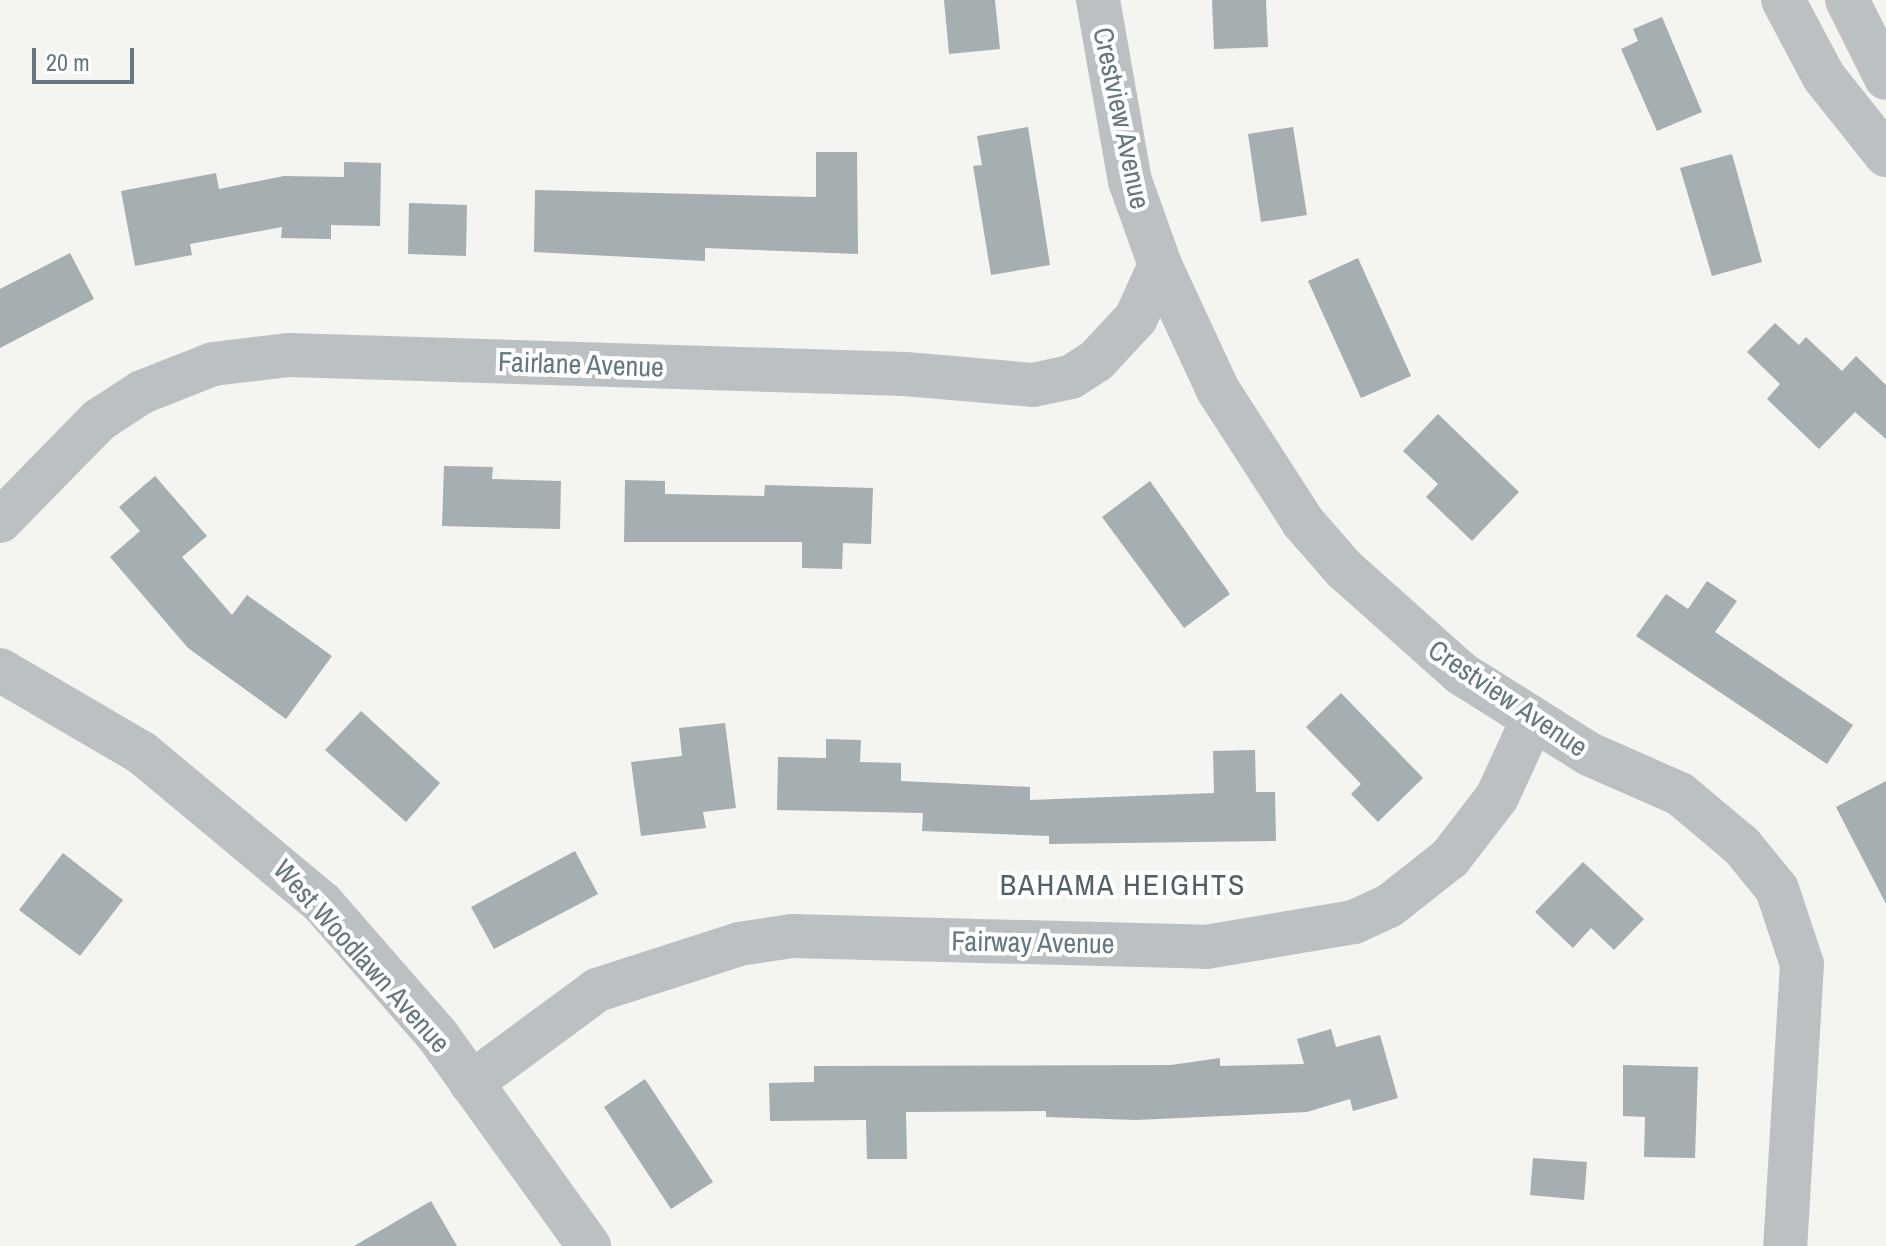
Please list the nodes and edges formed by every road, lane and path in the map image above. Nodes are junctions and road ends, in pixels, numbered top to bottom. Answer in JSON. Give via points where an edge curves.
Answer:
{"nodes":[{"id":1,"x":1098,"y":0,"type":"edge"},
{"id":2,"x":1783,"y":0,"type":"edge"},
{"id":3,"x":1847,"y":0,"type":"edge"},
{"id":4,"x":1886,"y":78,"type":"edge"},
{"id":5,"x":1886,"y":155,"type":"edge"},
{"id":6,"x":1160,"y":265,"type":"junction"},
{"id":7,"x":0,"y":521,"type":"edge"},
{"id":8,"x":0,"y":670,"type":"edge"},
{"id":9,"x":1532,"y":721,"type":"junction"},
{"id":10,"x":471,"y":1083,"type":"junction"},
{"id":11,"x":589,"y":1246,"type":"edge"},
{"id":12,"x":1785,"y":1246,"type":"edge"}],
"edges":[{"from":1,"to":6,"type":"street","name":"Crestview Avenue","via":[[1130,181]]},
{"from":2,"to":5,"type":"street","via":[[1824,77]]},
{"from":3,"to":4,"type":"street"},
{"from":6,"to":7,"type":"street","name":"Fairlane Avenue","via":[[1136,318],[1096,361],[1071,377],[1033,385],[905,374],[289,355],[213,364],[142,392],[99,420]]},
{"from":6,"to":9,"type":"street","name":"Crestview Avenue","via":[[1218,390],[1303,522],[1408,630]]},
{"from":8,"to":10,"type":"street","name":"West Woodlawn Avenue","via":[[142,753],[265,850],[331,914]]},
{"from":9,"to":10,"type":"street","name":"Fairway Avenue","via":[[1497,797],[1450,858],[1389,906],[1354,922],[1271,942],[1206,947],[792,936],[739,944],[597,990]]},
{"from":9,"to":12,"type":"street","name":"Crestview Avenue","via":[[1680,794],[1712,818],[1789,914],[1802,990]]},
{"from":10,"to":11,"type":"street","name":"West Woodlawn Avenue"}]}
